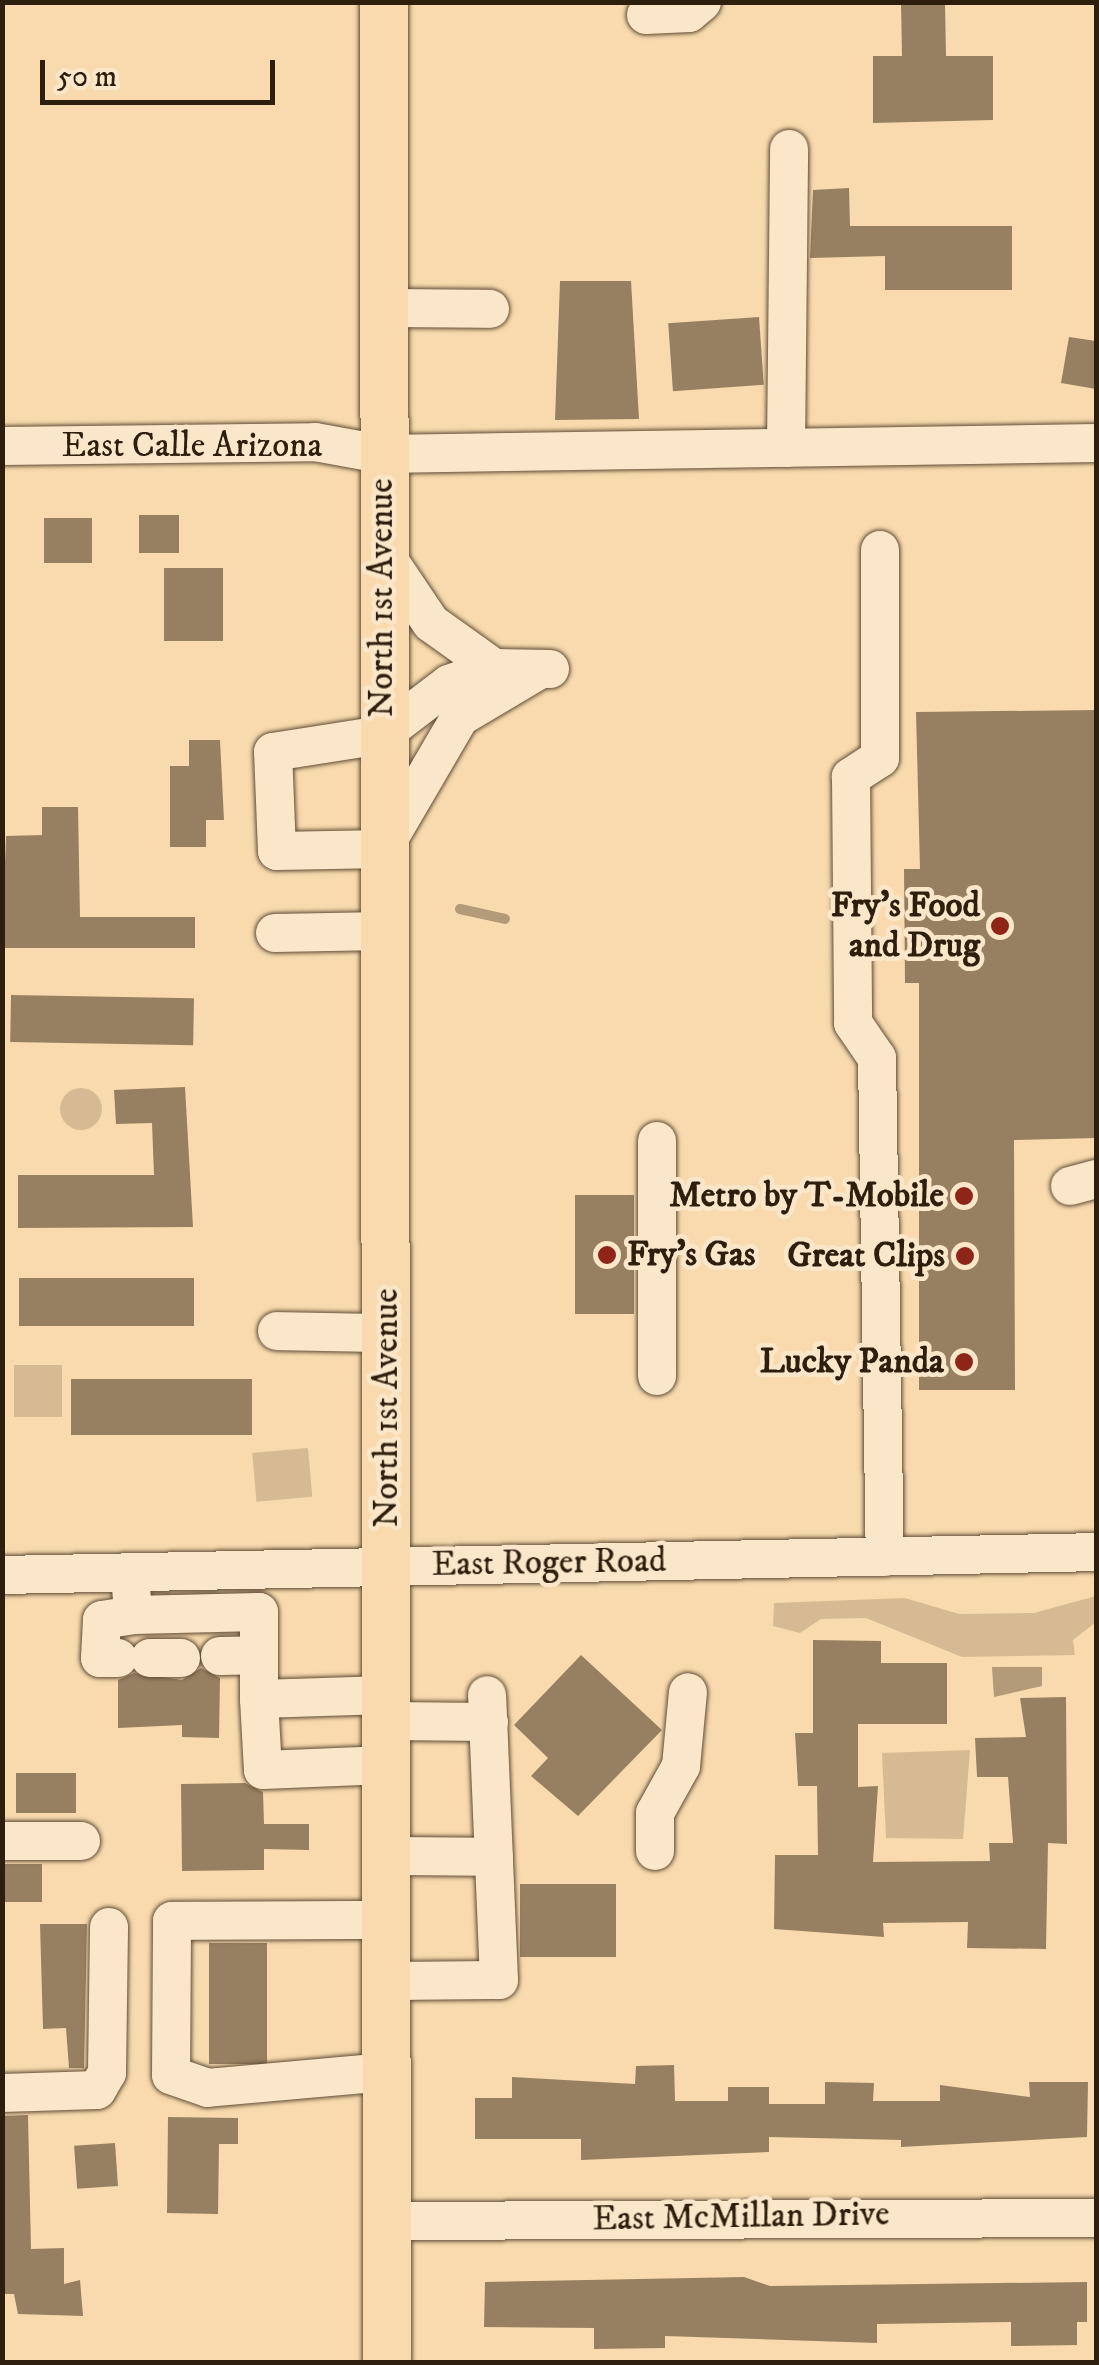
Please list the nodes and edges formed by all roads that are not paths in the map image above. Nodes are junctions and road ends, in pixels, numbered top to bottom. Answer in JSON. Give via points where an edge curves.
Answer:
{"nodes":[{"id":1,"x":384,"y":2,"type":"edge"},
{"id":2,"x":702,"y":2,"type":"edge"},
{"id":3,"x":646,"y":15,"type":"dead end"},
{"id":4,"x":789,"y":149,"type":"dead end"},
{"id":5,"x":382,"y":308,"type":"junction"},
{"id":6,"x":490,"y":310,"type":"dead end"},
{"id":7,"x":1096,"y":444,"type":"edge"},
{"id":8,"x":2,"y":446,"type":"edge"},
{"id":9,"x":786,"y":448,"type":"junction"},
{"id":10,"x":381,"y":454,"type":"junction"},
{"id":11,"x":382,"y":550,"type":"junction"},
{"id":12,"x":880,"y":550,"type":"dead end"},
{"id":13,"x":494,"y":668,"type":"junction"},
{"id":14,"x":382,"y":735,"type":"junction"},
{"id":15,"x":383,"y":850,"type":"junction"},
{"id":16,"x":384,"y":931,"type":"junction"},
{"id":17,"x":274,"y":933,"type":"dead end"},
{"id":18,"x":657,"y":1141,"type":"dead end"},
{"id":19,"x":277,"y":1331,"type":"dead end"},
{"id":20,"x":386,"y":1333,"type":"junction"},
{"id":21,"x":657,"y":1376,"type":"dead end"},
{"id":22,"x":1096,"y":1552,"type":"edge"},
{"id":23,"x":885,"y":1557,"type":"junction"},
{"id":24,"x":387,"y":1566,"type":"junction"},
{"id":25,"x":130,"y":1572,"type":"junction"},
{"id":26,"x":2,"y":1575,"type":"edge"},
{"id":27,"x":133,"y":1615,"type":"junction"},
{"id":28,"x":259,"y":1655,"type":"junction"},
{"id":29,"x":220,"y":1656,"type":"dead end"},
{"id":30,"x":150,"y":1658,"type":"dead end"},
{"id":31,"x":688,"y":1692,"type":"dead end"},
{"id":32,"x":260,"y":1699,"type":"junction"},
{"id":33,"x":387,"y":1727,"type":"junction"},
{"id":34,"x":2,"y":1841,"type":"edge"},
{"id":35,"x":81,"y":1841,"type":"dead end"},
{"id":36,"x":656,"y":1851,"type":"dead end"},
{"id":37,"x":386,"y":1856,"type":"junction"},
{"id":38,"x":494,"y":1857,"type":"junction"},
{"id":39,"x":386,"y":1920,"type":"junction"},
{"id":40,"x":108,"y":1927,"type":"dead end"},
{"id":41,"x":386,"y":1980,"type":"junction"},
{"id":42,"x":386,"y":2072,"type":"junction"},
{"id":43,"x":2,"y":2092,"type":"edge"},
{"id":44,"x":1096,"y":2218,"type":"edge"},
{"id":45,"x":386,"y":2220,"type":"junction"},
{"id":46,"x":387,"y":2362,"type":"edge"}],
"edges":[{"from":1,"to":5,"type":"main road","name":"North 1st Avenue"},
{"from":2,"to":3,"type":"street","via":[[690,13]]},
{"from":4,"to":9,"type":"street"},
{"from":5,"to":6,"type":"street"},
{"from":5,"to":10,"type":"main road","name":"North 1st Avenue"},
{"from":7,"to":9,"type":"street","name":"North 1st Avenue"},
{"from":8,"to":10,"type":"street","name":"East Calle Arizona","via":[[315,442]]},
{"from":9,"to":10,"type":"street","name":"North 1st Avenue"},
{"from":10,"to":11,"type":"main road","name":"North 1st Avenue"},
{"from":11,"to":13,"type":"street","via":[[431,624]]},
{"from":11,"to":14,"type":"main road","name":"North 1st Avenue"},
{"from":12,"to":23,"type":"street","via":[[880,758],[850,777],[853,1023],[877,1058]]},
{"from":13,"to":14,"type":"street","via":[[449,684]]},
{"from":13,"to":15,"type":"street","via":[[546,669],[460,717]]},
{"from":14,"to":15,"type":"main road","name":"North 1st Avenue"},
{"from":14,"to":15,"type":"street","via":[[273,752],[277,850]]},
{"from":15,"to":16,"type":"main road","name":"North 1st Avenue"},
{"from":16,"to":17,"type":"street"},
{"from":16,"to":20,"type":"main road","name":"North 1st Avenue"},
{"from":18,"to":21,"type":"street"},
{"from":19,"to":20,"type":"street"},
{"from":20,"to":24,"type":"main road","name":"North 1st Avenue"},
{"from":22,"to":23,"type":"street","name":"East Roger Road"},
{"from":23,"to":24,"type":"street","name":"East Roger Road","via":[[601,1577]]},
{"from":24,"to":25,"type":"street","name":"East Roger Road"},
{"from":24,"to":33,"type":"main road","name":"North 1st Avenue"},
{"from":25,"to":26,"type":"street","name":"East Roger Road"},
{"from":25,"to":27,"type":"street"},
{"from":27,"to":28,"type":"street","via":[[259,1612]]},
{"from":27,"to":30,"type":"street","via":[[102,1620],[100,1658]]},
{"from":28,"to":29,"type":"street"},
{"from":28,"to":32,"type":"street"},
{"from":31,"to":36,"type":"street","via":[[681,1766],[656,1814]]},
{"from":32,"to":33,"type":"street"},
{"from":32,"to":33,"type":"street","via":[[264,1770]]},
{"from":33,"to":37,"type":"main road","name":"North 1st Avenue"},
{"from":33,"to":38,"type":"street","via":[[488,1709]]},
{"from":34,"to":35,"type":"street"},
{"from":37,"to":38,"type":"street"},
{"from":37,"to":39,"type":"main road","name":"North 1st Avenue"},
{"from":38,"to":41,"type":"street","via":[[499,1980]]},
{"from":39,"to":41,"type":"main road","name":"North 1st Avenue"},
{"from":39,"to":42,"type":"street","via":[[172,1921],[171,2075],[208,2088]]},
{"from":40,"to":43,"type":"street","via":[[107,2073],[97,2090]]},
{"from":41,"to":42,"type":"main road","name":"North 1st Avenue"},
{"from":42,"to":45,"type":"main road","name":"North 1st Avenue"},
{"from":44,"to":45,"type":"street","name":"East McMillan Drive"},
{"from":45,"to":46,"type":"main road","name":"North 1st Avenue"}]}
